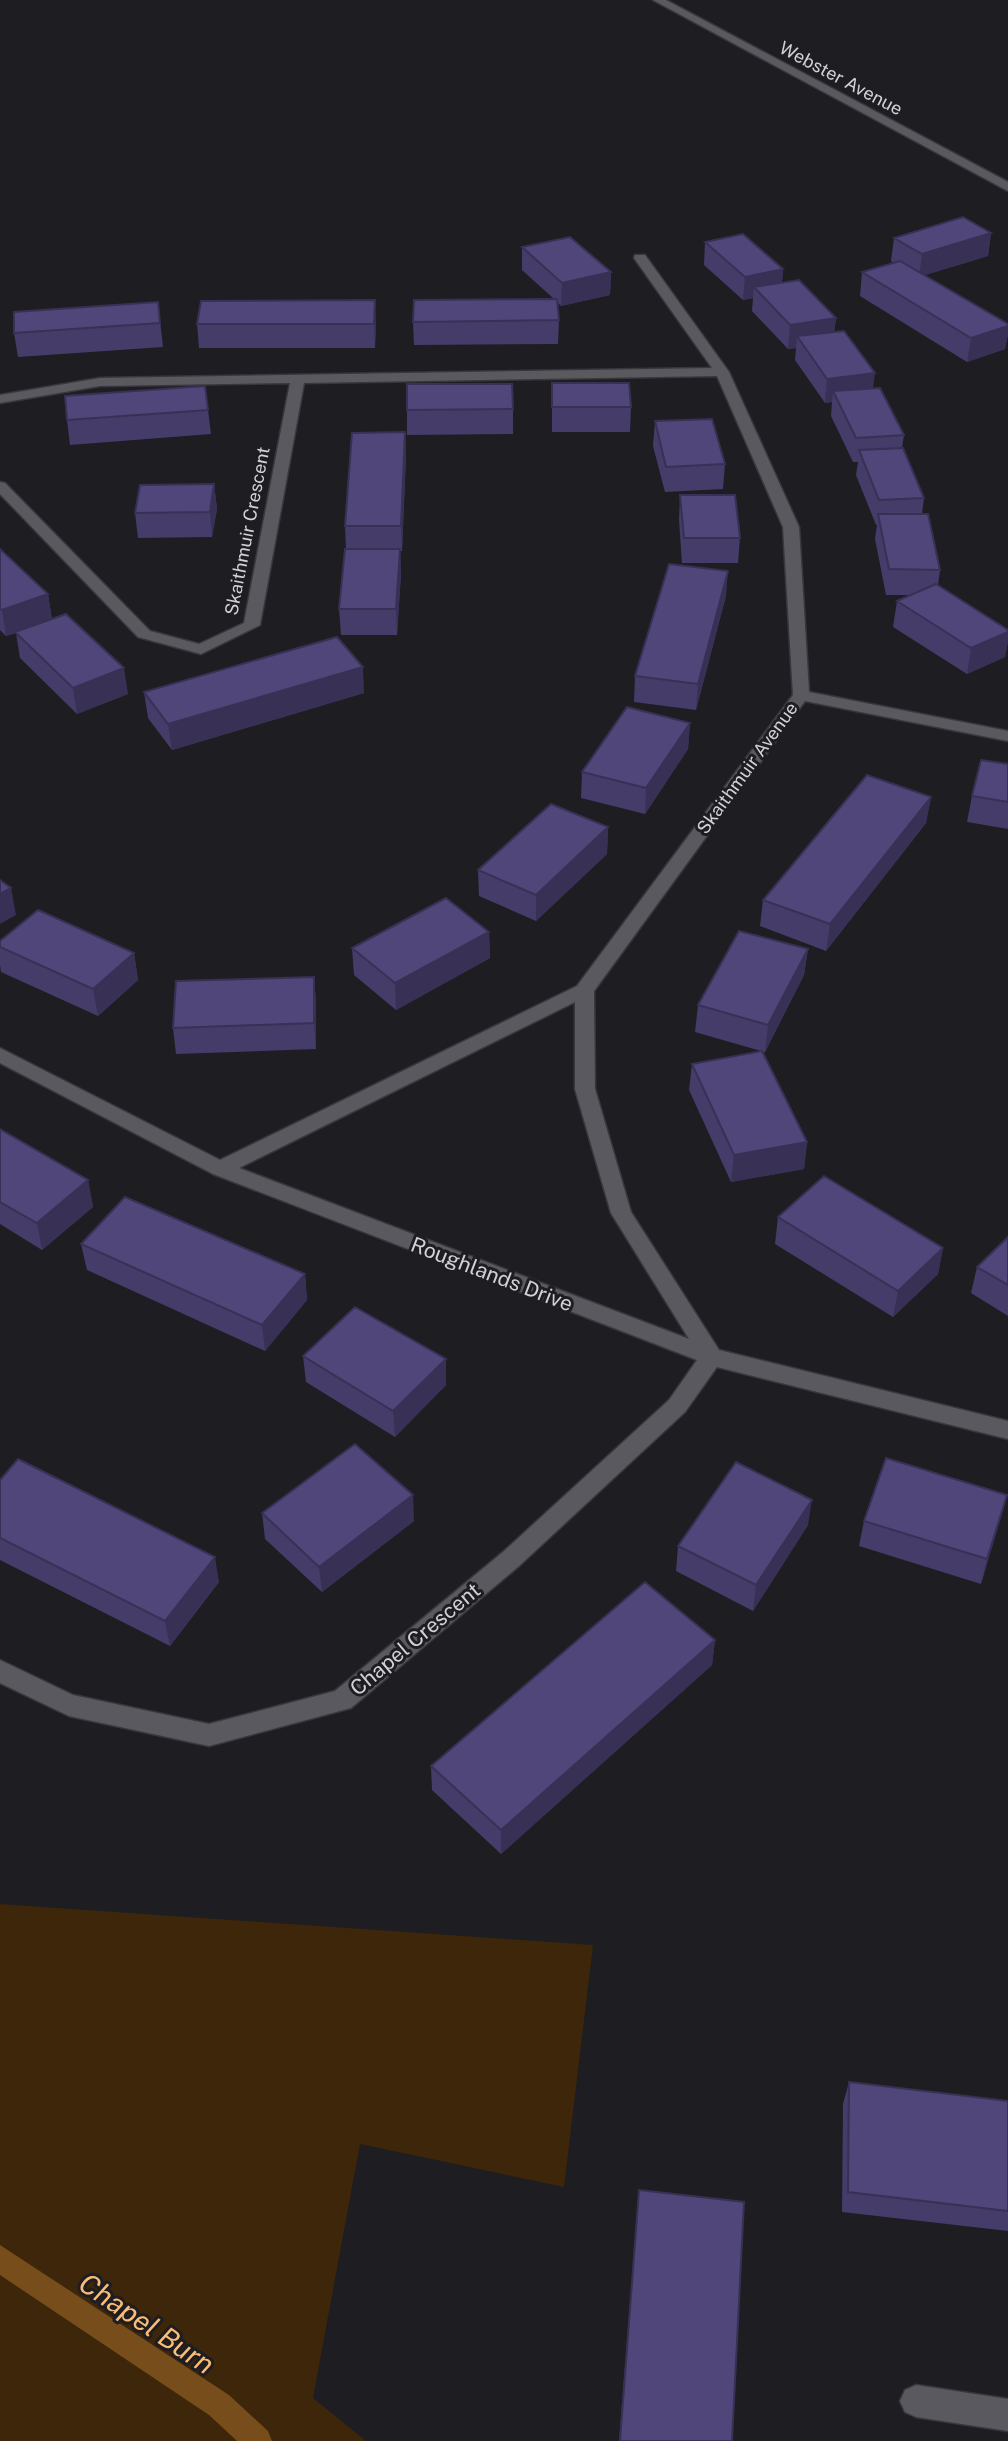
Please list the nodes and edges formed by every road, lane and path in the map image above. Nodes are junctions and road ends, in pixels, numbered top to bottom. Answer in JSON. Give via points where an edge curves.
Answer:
{"nodes":[{"id":1,"x":658,"y":0,"type":"edge"},
{"id":2,"x":1008,"y":187,"type":"edge"},
{"id":3,"x":640,"y":258,"type":"dead end"},
{"id":4,"x":722,"y":372,"type":"junction"},
{"id":5,"x":298,"y":380,"type":"junction"},
{"id":6,"x":0,"y":399,"type":"edge"},
{"id":7,"x":0,"y":486,"type":"edge"},
{"id":8,"x":801,"y":695,"type":"junction"},
{"id":9,"x":1008,"y":736,"type":"edge"},
{"id":10,"x":584,"y":990,"type":"junction"},
{"id":11,"x":0,"y":1055,"type":"edge"},
{"id":12,"x":220,"y":1169,"type":"junction"},
{"id":13,"x":712,"y":1357,"type":"junction"},
{"id":14,"x":1008,"y":1430,"type":"edge"},
{"id":15,"x":0,"y":1671,"type":"edge"},
{"id":16,"x":916,"y":2401,"type":"dead end"},
{"id":17,"x":1008,"y":2415,"type":"edge"}],
"edges":[{"from":1,"to":2,"type":"street","name":"Webster Avenue"},
{"from":3,"to":4,"type":"street","name":"Skaithmuir Avenue"},
{"from":4,"to":5,"type":"street"},
{"from":4,"to":8,"type":"street","name":"Skaithmuir Avenue","via":[[791,527]]},
{"from":5,"to":6,"type":"street","via":[[100,382]]},
{"from":5,"to":7,"type":"street","name":"Skaithmuir Crescent","via":[[252,625],[201,649],[144,634]]},
{"from":8,"to":9,"type":"street"},
{"from":8,"to":10,"type":"street","name":"Skaithmuir Avenue"},
{"from":10,"to":12,"type":"street","name":"Skaithmuir Avenue"},
{"from":10,"to":13,"type":"street","via":[[585,1089],[621,1213]]},
{"from":11,"to":12,"type":"street","name":"Roughlands Drive"},
{"from":12,"to":13,"type":"street","name":"Roughlands Drive"},
{"from":13,"to":14,"type":"street","name":"Roughlands Drive"},
{"from":13,"to":15,"type":"street","name":"Chapel Crescent","via":[[677,1406],[511,1559],[342,1700],[209,1735],[69,1705]]},
{"from":16,"to":17,"type":"street"}]}
